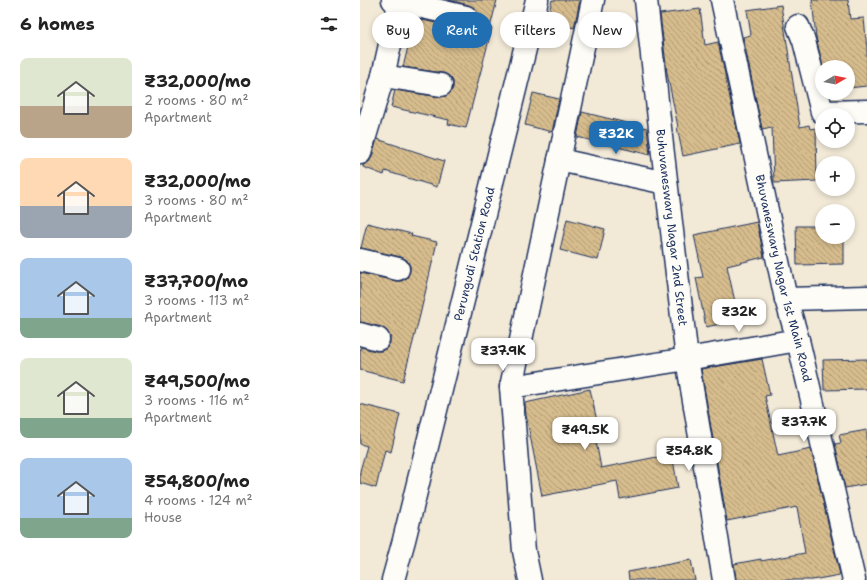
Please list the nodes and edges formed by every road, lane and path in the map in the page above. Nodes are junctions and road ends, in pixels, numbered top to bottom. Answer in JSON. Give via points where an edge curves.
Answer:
{"nodes":[{"id":1,"x":537,"y":0,"type":"edge"},
{"id":2,"x":593,"y":0,"type":"edge"},
{"id":3,"x":646,"y":0,"type":"edge"},
{"id":4,"x":722,"y":0,"type":"edge"},
{"id":5,"x":397,"y":1,"type":"edge"},
{"id":6,"x":444,"y":12,"type":"edge"},
{"id":7,"x":798,"y":26,"type":"dead end"},
{"id":8,"x":383,"y":76,"type":"junction"},
{"id":9,"x":441,"y":86,"type":"dead end"},
{"id":10,"x":867,"y":111,"type":"edge"},
{"id":11,"x":360,"y":153,"type":"edge"},
{"id":12,"x":559,"y":160,"type":"junction"},
{"id":13,"x":666,"y":183,"type":"junction"},
{"id":14,"x":360,"y":260,"type":"edge"},
{"id":15,"x":398,"y":269,"type":"dead end"},
{"id":16,"x":867,"y":297,"type":"edge"},
{"id":17,"x":786,"y":298,"type":"junction"},
{"id":18,"x":798,"y":340,"type":"junction"},
{"id":19,"x":687,"y":359,"type":"junction"},
{"id":20,"x":511,"y":387,"type":"junction"},
{"id":21,"x":393,"y":580,"type":"edge"},
{"id":22,"x":530,"y":580,"type":"edge"},
{"id":23,"x":724,"y":580,"type":"edge"},
{"id":24,"x":854,"y":580,"type":"edge"}],
"edges":[{"from":1,"to":21,"type":"street","name":"Perungudi Station Road"},
{"from":2,"to":12,"type":"street"},
{"from":3,"to":13,"type":"street","name":"Buhuvaneswary Nagar 2nd Street"},
{"from":4,"to":17,"type":"street","name":"Bhuvaneswary Nagar 1st Main Road"},
{"from":5,"to":6,"type":"street"},
{"from":5,"to":8,"type":"street"},
{"from":7,"to":10,"type":"street","via":[[822,112]]},
{"from":8,"to":9,"type":"street"},
{"from":8,"to":11,"type":"street"},
{"from":12,"to":13,"type":"street"},
{"from":12,"to":20,"type":"street"},
{"from":13,"to":19,"type":"street","name":"Buhuvaneswary Nagar 2nd Street"},
{"from":14,"to":15,"type":"street"},
{"from":16,"to":17,"type":"street"},
{"from":17,"to":18,"type":"street","name":"Bhuvaneswary Nagar 1st Main Road"},
{"from":18,"to":19,"type":"street"},
{"from":18,"to":24,"type":"street","name":"Bhuvaneswary Nagar 1st Main Road"},
{"from":19,"to":20,"type":"street"},
{"from":19,"to":23,"type":"street","name":"Buhuvaneswary Nagar 2nd Street"},
{"from":20,"to":22,"type":"street","via":[[524,551]]}]}
